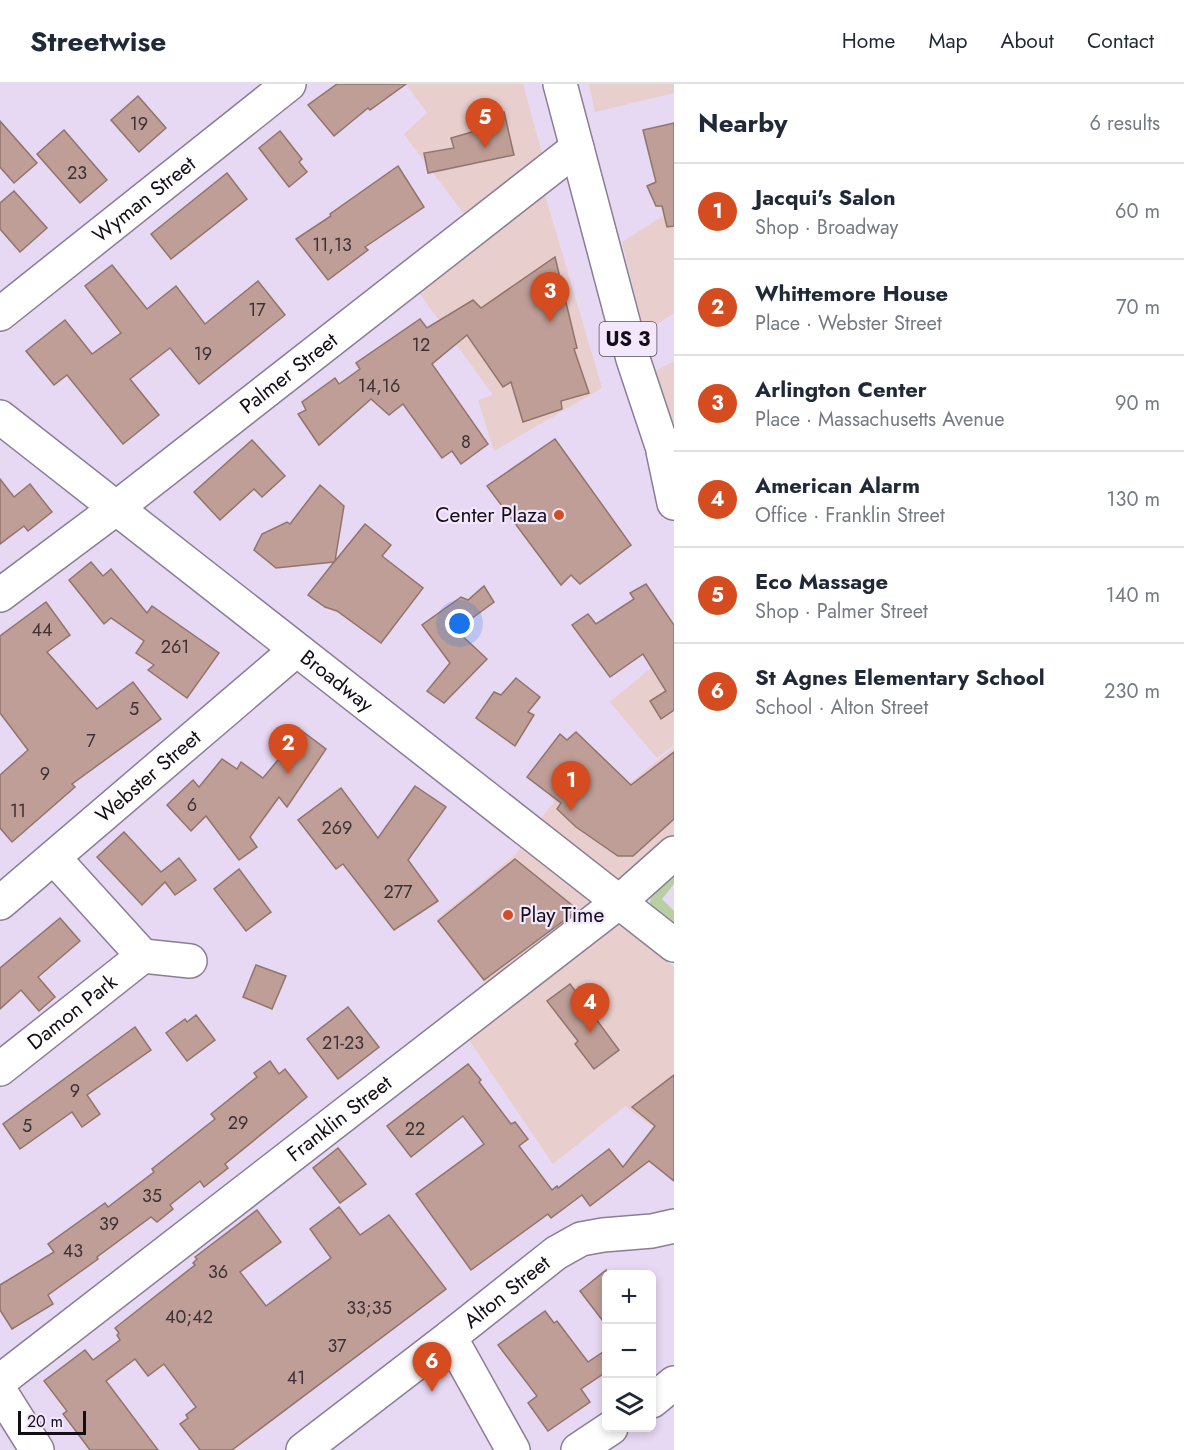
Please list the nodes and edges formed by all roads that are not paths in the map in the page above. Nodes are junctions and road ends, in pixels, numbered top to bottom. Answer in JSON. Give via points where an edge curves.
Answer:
{"nodes":[{"id":1,"x":290,"y":84,"type":"edge"},
{"id":2,"x":560,"y":84,"type":"edge"},
{"id":3,"x":577,"y":148,"type":"junction"},
{"id":4,"x":0,"y":314,"type":"edge"},
{"id":5,"x":0,"y":417,"type":"edge"},
{"id":6,"x":668,"y":440,"type":"edge"},
{"id":7,"x":674,"y":473,"type":"edge"},
{"id":8,"x":674,"y":503,"type":"edge"},
{"id":9,"x":115,"y":509,"type":"junction"},
{"id":10,"x":0,"y":595,"type":"edge"},
{"id":11,"x":296,"y":650,"type":"junction"},
{"id":12,"x":674,"y":852,"type":"edge"},
{"id":13,"x":54,"y":858,"type":"junction"},
{"id":14,"x":619,"y":902,"type":"junction"},
{"id":15,"x":0,"y":903,"type":"edge"},
{"id":16,"x":674,"y":945,"type":"edge"},
{"id":17,"x":143,"y":957,"type":"junction"},
{"id":18,"x":190,"y":961,"type":"dead end"},
{"id":19,"x":0,"y":1069,"type":"edge"},
{"id":20,"x":674,"y":1226,"type":"edge"},
{"id":21,"x":450,"y":1337,"type":"junction"},
{"id":22,"x":0,"y":1381,"type":"edge"},
{"id":23,"x":674,"y":1383,"type":"edge"},
{"id":24,"x":0,"y":1391,"type":"edge"},
{"id":25,"x":656,"y":1397,"type":"edge"},
{"id":26,"x":605,"y":1432,"type":"edge"},
{"id":27,"x":37,"y":1450,"type":"edge"},
{"id":28,"x":303,"y":1450,"type":"edge"},
{"id":29,"x":513,"y":1450,"type":"edge"},
{"id":30,"x":578,"y":1450,"type":"edge"}],
"edges":[{"from":1,"to":4,"type":"main road","name":"Wyman Street"},
{"from":2,"to":3,"type":"main road","number":"US 3"},
{"from":3,"to":6,"type":"main road","number":"US 3","via":[[633,359]]},
{"from":3,"to":9,"type":"main road","name":"Palmer Street"},
{"from":5,"to":9,"type":"main road","name":"Broadway"},
{"from":6,"to":7,"type":"main road","number":"US 3"},
{"from":6,"to":8,"type":"main road","number":"US 3"},
{"from":9,"to":10,"type":"main road","name":"Palmer Street"},
{"from":9,"to":11,"type":"main road","name":"Broadway"},
{"from":11,"to":13,"type":"main road","name":"Webster Street"},
{"from":11,"to":14,"type":"main road","name":"Broadway"},
{"from":12,"to":14,"type":"main road","name":"Franklin Street"},
{"from":13,"to":15,"type":"main road","name":"Webster Street"},
{"from":13,"to":17,"type":"main road"},
{"from":14,"to":16,"type":"main road","name":"Broadway"},
{"from":14,"to":22,"type":"main road","name":"Franklin Street"},
{"from":17,"to":18,"type":"main road"},
{"from":17,"to":19,"type":"main road","name":"Damon Park"},
{"from":20,"to":21,"type":"main road","name":"Alton Street","via":[[580,1239],[556,1253]]},
{"from":21,"to":28,"type":"main road","name":"Alton Street"},
{"from":21,"to":29,"type":"main road"},
{"from":23,"to":25,"type":"main road"},
{"from":24,"to":27,"type":"main road"},
{"from":26,"to":30,"type":"main road"}]}
